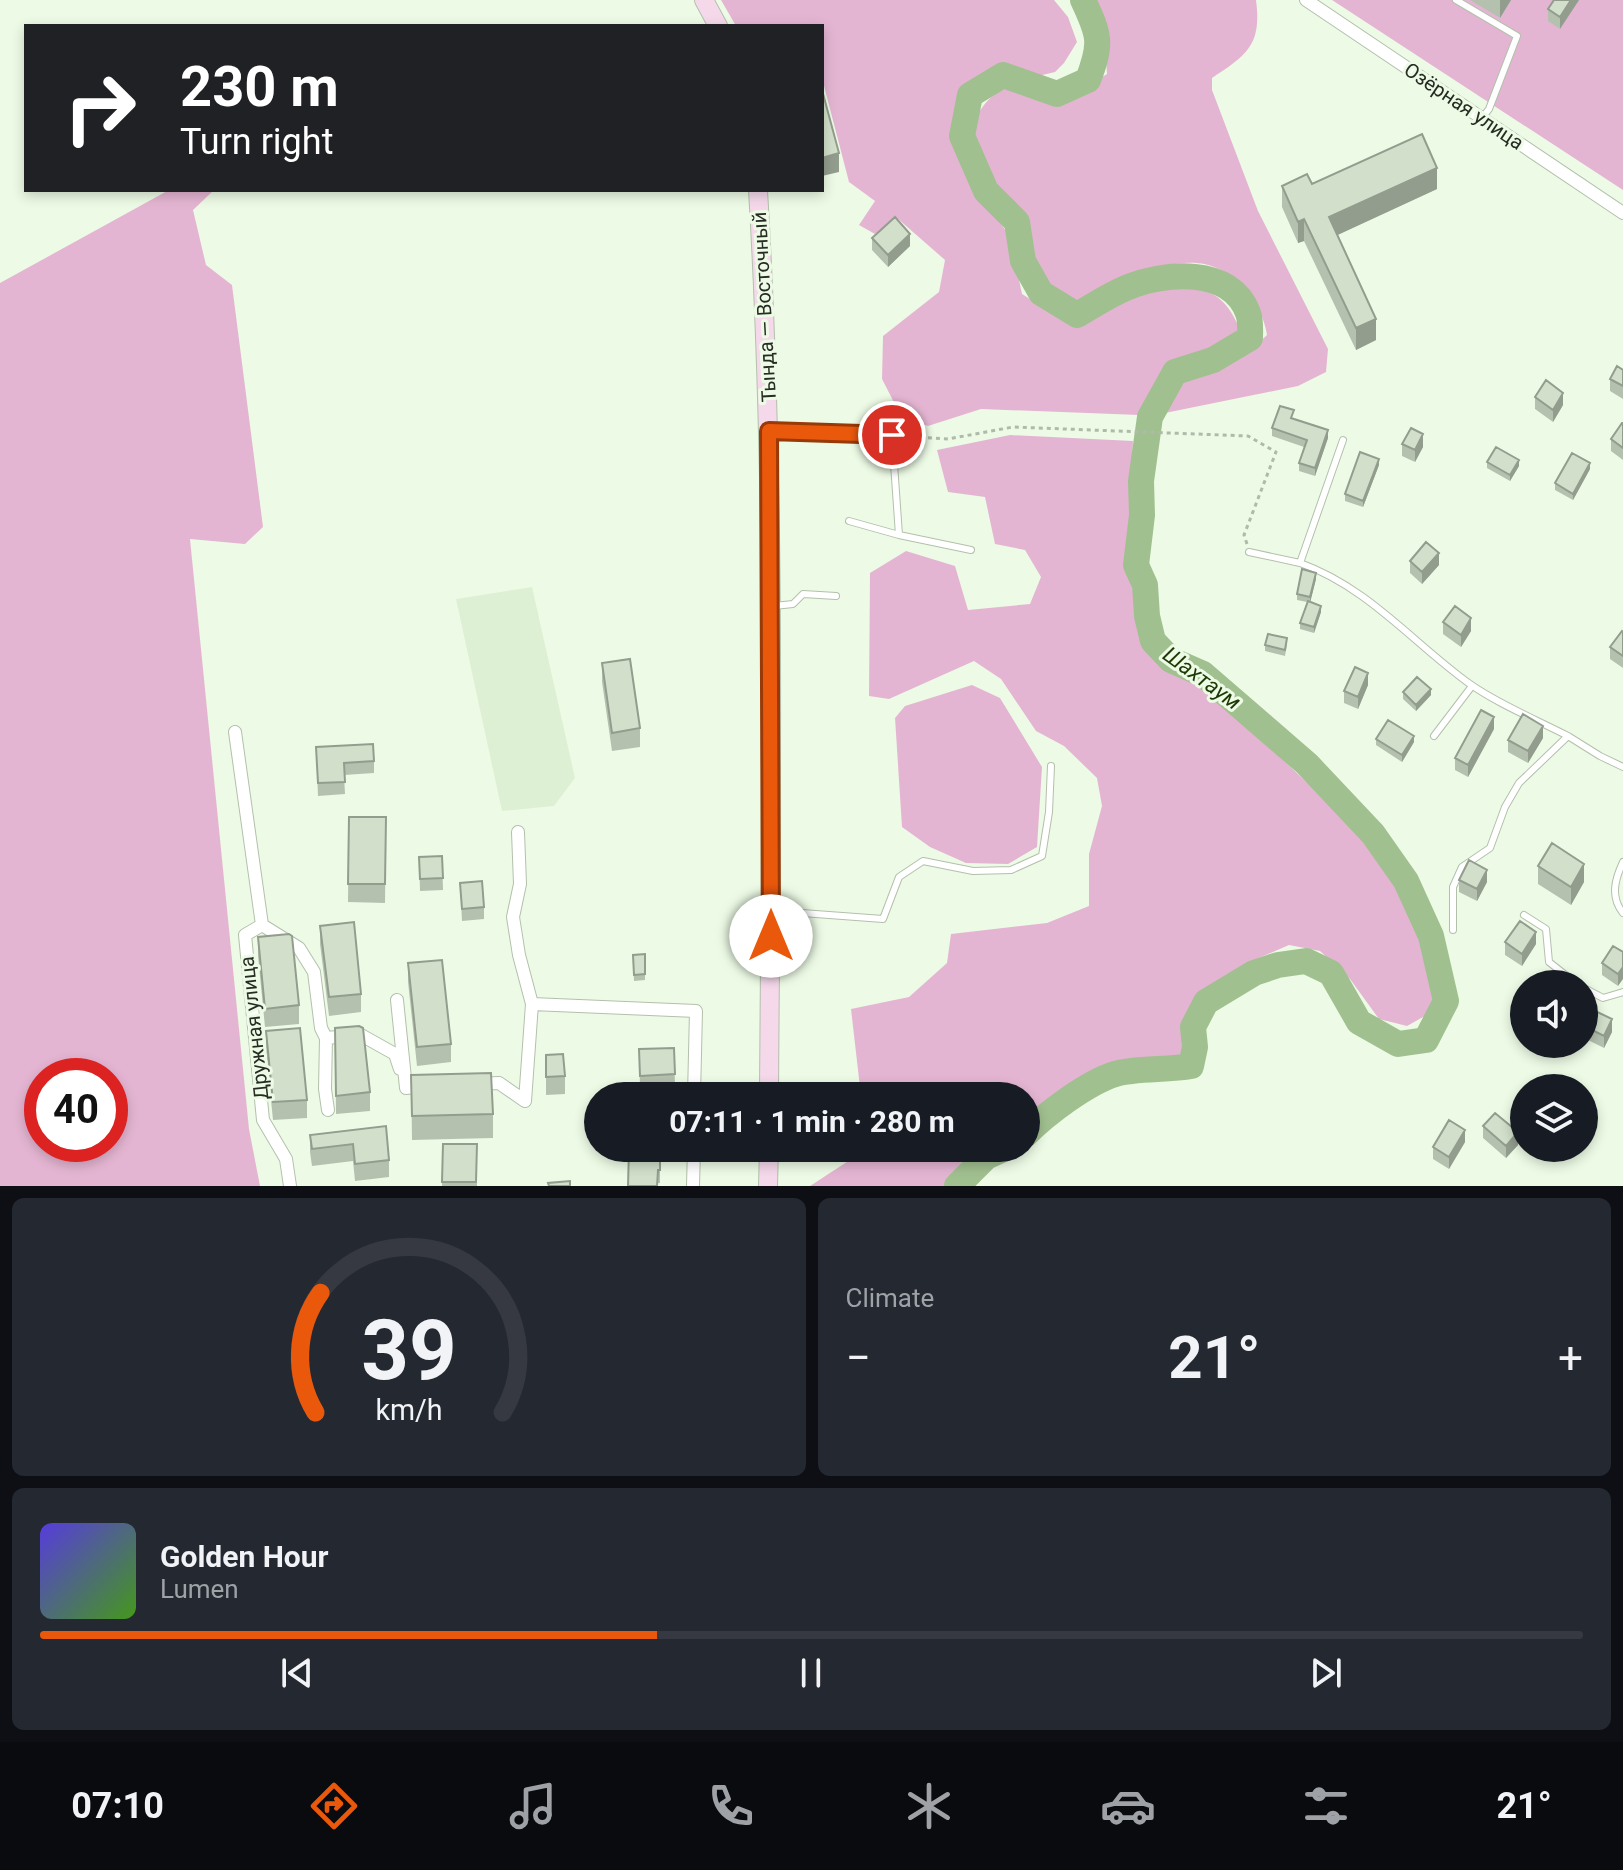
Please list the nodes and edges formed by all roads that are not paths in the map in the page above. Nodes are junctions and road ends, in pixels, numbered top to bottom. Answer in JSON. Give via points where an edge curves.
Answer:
{"nodes":[{"id":1,"x":704,"y":0,"type":"edge"},
{"id":2,"x":1306,"y":0,"type":"edge"},
{"id":3,"x":1456,"y":0,"type":"edge"},
{"id":4,"x":717,"y":24,"type":"edge"},
{"id":5,"x":1482,"y":118,"type":"junction"},
{"id":6,"x":758,"y":192,"type":"edge"},
{"id":7,"x":1623,"y":213,"type":"edge"},
{"id":8,"x":769,"y":431,"type":"junction"},
{"id":9,"x":1343,"y":440,"type":"dead end"},
{"id":10,"x":849,"y":521,"type":"dead end"},
{"id":11,"x":899,"y":535,"type":"junction"},
{"id":12,"x":971,"y":550,"type":"dead end"},
{"id":13,"x":1249,"y":552,"type":"road end"},
{"id":14,"x":1300,"y":563,"type":"junction"},
{"id":15,"x":836,"y":596,"type":"dead end"},
{"id":16,"x":770,"y":606,"type":"junction"},
{"id":17,"x":1472,"y":686,"type":"junction"},
{"id":18,"x":235,"y":732,"type":"dead end"},
{"id":19,"x":1434,"y":736,"type":"dead end"},
{"id":20,"x":1568,"y":736,"type":"junction"},
{"id":21,"x":1051,"y":766,"type":"dead end"},
{"id":22,"x":1623,"y":767,"type":"edge"},
{"id":23,"x":518,"y":832,"type":"dead end"},
{"id":24,"x":1623,"y":862,"type":"edge"},
{"id":25,"x":771,"y":910,"type":"junction"},
{"id":26,"x":1623,"y":913,"type":"edge"},
{"id":27,"x":1524,"y":915,"type":"dead end"},
{"id":28,"x":262,"y":925,"type":"junction"},
{"id":29,"x":1453,"y":930,"type":"dead end"},
{"id":30,"x":1559,"y":970,"type":"edge"},
{"id":31,"x":1623,"y":992,"type":"edge"},
{"id":32,"x":1598,"y":995,"type":"edge"},
{"id":33,"x":397,"y":1000,"type":"dead end"},
{"id":34,"x":532,"y":1004,"type":"junction"},
{"id":35,"x":326,"y":1038,"type":"junction"},
{"id":36,"x":694,"y":1082,"type":"edge"},
{"id":37,"x":769,"y":1082,"type":"edge"},
{"id":38,"x":468,"y":1084,"type":"edge"},
{"id":39,"x":437,"y":1086,"type":"edge"},
{"id":40,"x":406,"y":1088,"type":"junction"},
{"id":41,"x":328,"y":1110,"type":"dead end"},
{"id":42,"x":694,"y":1162,"type":"edge"},
{"id":43,"x":769,"y":1162,"type":"edge"},
{"id":44,"x":290,"y":1186,"type":"edge"},
{"id":45,"x":693,"y":1186,"type":"edge"},
{"id":46,"x":768,"y":1186,"type":"edge"}],
"edges":[{"from":1,"to":4,"type":"street"},
{"from":2,"to":5,"type":"street","name":"Озёрная улица"},
{"from":3,"to":5,"type":"lane","via":[[1517,36]]},
{"from":5,"to":7,"type":"street","name":"Озёрная улица"},
{"from":6,"to":8,"type":"street","name":"Тында — Восточный"},
{"from":8,"to":11,"type":"lane","via":[[892,435]]},
{"from":8,"to":16,"type":"street","name":"Тында — Восточный"},
{"from":9,"to":14,"type":"lane"},
{"from":10,"to":11,"type":"lane"},
{"from":11,"to":12,"type":"lane"},
{"from":13,"to":14,"type":"lane"},
{"from":14,"to":17,"type":"lane","via":[[1355,590]]},
{"from":15,"to":16,"type":"lane","via":[[803,594],[793,604]]},
{"from":16,"to":25,"type":"street","name":"Тында — Восточный"},
{"from":17,"to":19,"type":"lane"},
{"from":17,"to":20,"type":"lane"},
{"from":18,"to":28,"type":"street"},
{"from":20,"to":22,"type":"lane"},
{"from":20,"to":29,"type":"lane","via":[[1519,783],[1490,848],[1462,867],[1453,887]]},
{"from":21,"to":25,"type":"lane","via":[[1042,856],[1011,870],[973,871],[923,861],[899,877],[883,919]]},
{"from":23,"to":34,"type":"street","via":[[520,884],[513,917]]},
{"from":24,"to":26,"type":"lane","via":[[1614,880],[1616,905]]},
{"from":25,"to":37,"type":"street","name":"Тында — Восточный"},
{"from":27,"to":30,"type":"lane","via":[[1546,929],[1549,962]]},
{"from":28,"to":35,"type":"street","via":[[299,948],[314,972]]},
{"from":28,"to":44,"type":"street","name":"Дружная улица","via":[[245,935],[263,1120],[286,1159]]},
{"from":31,"to":32,"type":"lane"},
{"from":33,"to":40,"type":"street"},
{"from":34,"to":36,"type":"street","via":[[696,1011]]},
{"from":34,"to":38,"type":"street","via":[[525,1101],[499,1083]]},
{"from":35,"to":40,"type":"street","via":[[361,1035],[395,1054]]},
{"from":35,"to":41,"type":"street"},
{"from":39,"to":40,"type":"street"},
{"from":42,"to":45,"type":"street"},
{"from":43,"to":46,"type":"street"}]}
